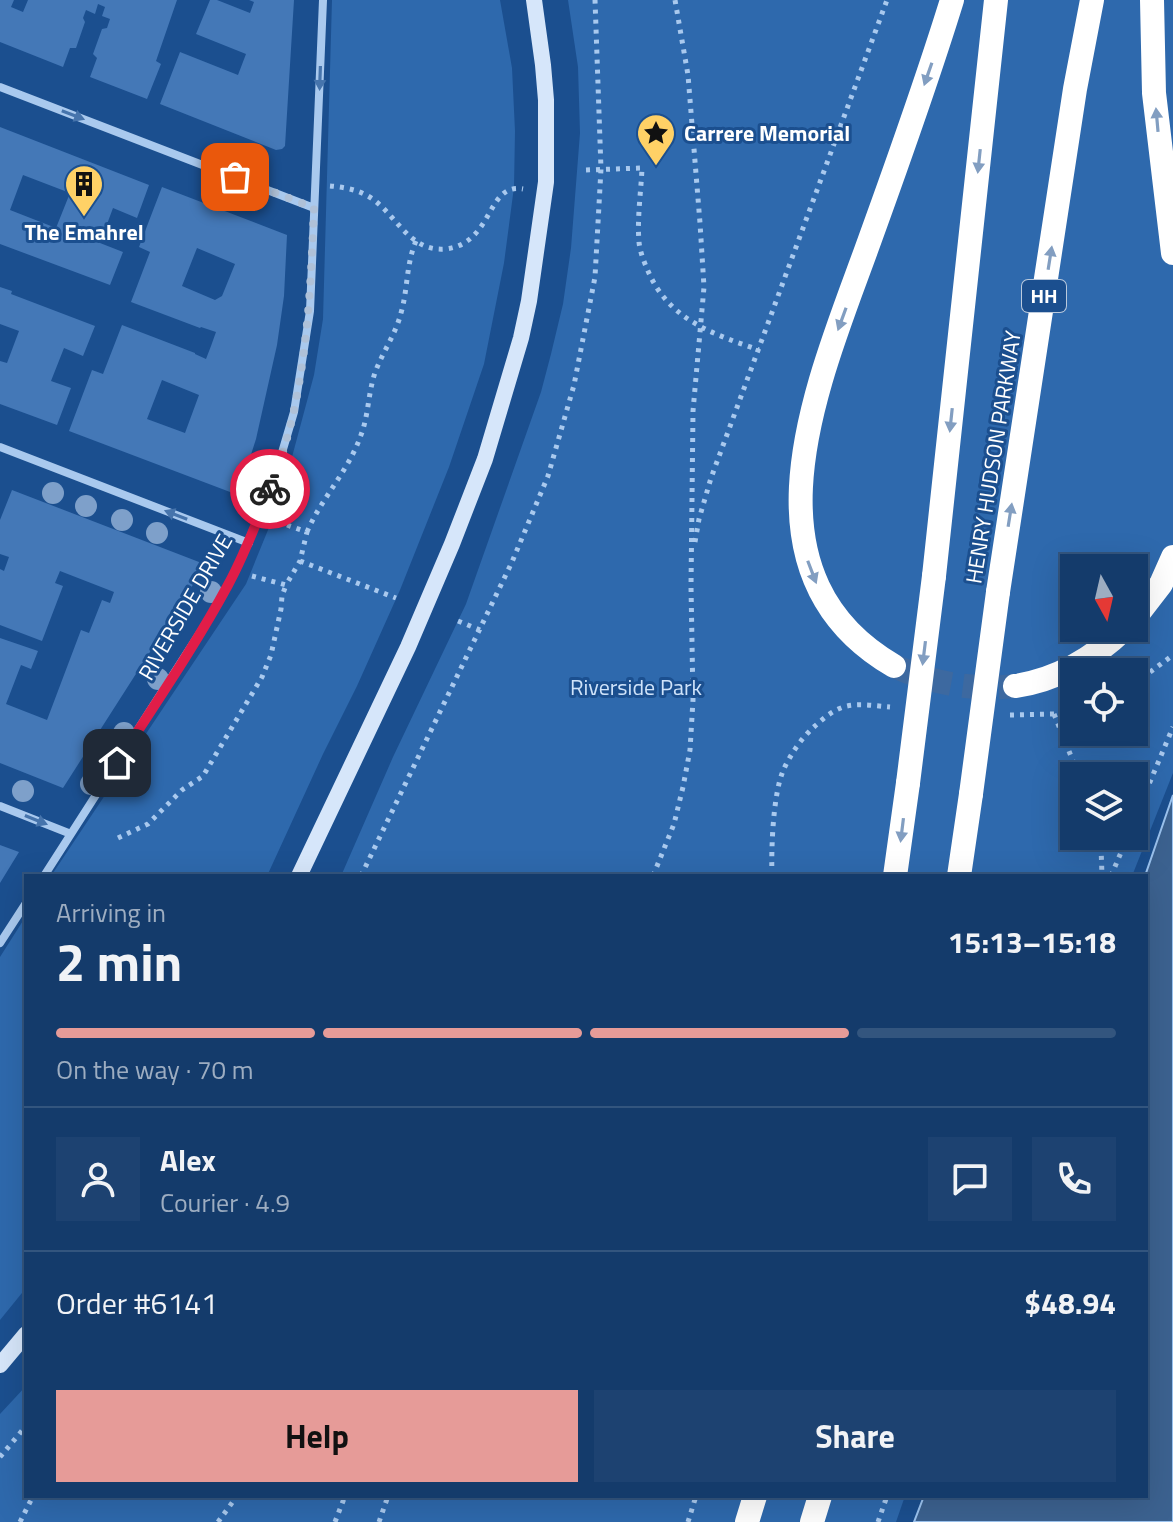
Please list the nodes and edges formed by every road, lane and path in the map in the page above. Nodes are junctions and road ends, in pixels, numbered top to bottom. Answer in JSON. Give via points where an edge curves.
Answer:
{"nodes":[{"id":1,"x":323,"y":0,"type":"edge"},
{"id":2,"x":534,"y":0,"type":"edge"},
{"id":3,"x":595,"y":0,"type":"edge"},
{"id":4,"x":675,"y":0,"type":"edge"},
{"id":5,"x":887,"y":0,"type":"edge"},
{"id":6,"x":952,"y":0,"type":"edge"},
{"id":7,"x":996,"y":0,"type":"edge"},
{"id":8,"x":1092,"y":0,"type":"edge"},
{"id":9,"x":1152,"y":0,"type":"edge"},
{"id":10,"x":0,"y":87,"type":"edge"},
{"id":11,"x":601,"y":169,"type":"junction"},
{"id":12,"x":586,"y":170,"type":"dead end"},
{"id":13,"x":329,"y":185,"type":"dead end"},
{"id":14,"x":523,"y":189,"type":"dead end"},
{"id":15,"x":314,"y":208,"type":"junction"},
{"id":16,"x":416,"y":241,"type":"junction"},
{"id":17,"x":1173,"y":253,"type":"edge"},
{"id":18,"x":701,"y":327,"type":"junction"},
{"id":19,"x":759,"y":350,"type":"junction"},
{"id":20,"x":0,"y":447,"type":"edge"},
{"id":21,"x":272,"y":519,"type":"dead end"},
{"id":22,"x":307,"y":532,"type":"junction"},
{"id":23,"x":249,"y":543,"type":"junction"},
{"id":24,"x":1173,"y":557,"type":"edge"},
{"id":25,"x":692,"y":560,"type":"junction"},
{"id":26,"x":300,"y":561,"type":"junction"},
{"id":27,"x":251,"y":575,"type":"dead end"},
{"id":28,"x":286,"y":585,"type":"junction"},
{"id":29,"x":396,"y":598,"type":"dead end"},
{"id":30,"x":1148,"y":601,"type":"edge"},
{"id":31,"x":458,"y":621,"type":"dead end"},
{"id":32,"x":480,"y":630,"type":"junction"},
{"id":33,"x":1109,"y":642,"type":"edge"},
{"id":34,"x":1173,"y":655,"type":"edge"},
{"id":35,"x":894,"y":666,"type":"tunnel mouth"},
{"id":36,"x":1148,"y":674,"type":"edge"},
{"id":37,"x":1015,"y":686,"type":"tunnel mouth"},
{"id":38,"x":890,"y":707,"type":"dead end"},
{"id":39,"x":1060,"y":712,"type":"edge"},
{"id":40,"x":1054,"y":714,"type":"junction"},
{"id":41,"x":1010,"y":715,"type":"dead end"},
{"id":42,"x":1173,"y":727,"type":"edge"},
{"id":43,"x":1073,"y":762,"type":"edge"},
{"id":44,"x":1148,"y":787,"type":"edge"},
{"id":45,"x":0,"y":806,"type":"edge"},
{"id":46,"x":71,"y":834,"type":"junction"},
{"id":47,"x":118,"y":838,"type":"dead end"},
{"id":48,"x":1101,"y":850,"type":"edge"},
{"id":49,"x":1122,"y":850,"type":"edge"},
{"id":50,"x":45,"y":874,"type":"edge"},
{"id":51,"x":300,"y":874,"type":"edge"},
{"id":52,"x":362,"y":874,"type":"edge"},
{"id":53,"x":654,"y":874,"type":"edge"},
{"id":54,"x":772,"y":874,"type":"edge"},
{"id":55,"x":895,"y":874,"type":"edge"},
{"id":56,"x":959,"y":874,"type":"edge"},
{"id":57,"x":1102,"y":874,"type":"edge"},
{"id":58,"x":1112,"y":874,"type":"edge"},
{"id":59,"x":24,"y":906,"type":"edge"},
{"id":60,"x":0,"y":943,"type":"edge"},
{"id":61,"x":24,"y":1336,"type":"edge"},
{"id":62,"x":0,"y":1365,"type":"edge"},
{"id":63,"x":24,"y":1428,"type":"edge"},
{"id":64,"x":0,"y":1457,"type":"edge"},
{"id":65,"x":32,"y":1498,"type":"edge"},
{"id":66,"x":236,"y":1498,"type":"edge"},
{"id":67,"x":344,"y":1498,"type":"edge"},
{"id":68,"x":387,"y":1498,"type":"edge"},
{"id":69,"x":695,"y":1498,"type":"edge"},
{"id":70,"x":754,"y":1498,"type":"edge"},
{"id":71,"x":819,"y":1498,"type":"edge"},
{"id":72,"x":886,"y":1498,"type":"edge"},
{"id":73,"x":20,"y":1522,"type":"edge"},
{"id":74,"x":218,"y":1522,"type":"edge"},
{"id":75,"x":335,"y":1522,"type":"edge"},
{"id":76,"x":379,"y":1522,"type":"edge"},
{"id":77,"x":688,"y":1522,"type":"edge"},
{"id":78,"x":747,"y":1522,"type":"edge"},
{"id":79,"x":812,"y":1522,"type":"edge"},
{"id":80,"x":878,"y":1522,"type":"edge"}],
"edges":[{"from":1,"to":15,"type":"street","name":"RIVERSIDE DRIVE","one_way":true},
{"from":2,"to":51,"type":"main road","via":[[546,100],[546,182],[521,338],[485,459],[452,544]]},
{"from":3,"to":11,"type":"path"},
{"from":4,"to":18,"type":"path","via":[[696,171],[704,287]]},
{"from":5,"to":19,"type":"path"},
{"from":6,"to":35,"type":"highway","one_way":true,"via":[[824,369],[801,475],[802,528],[814,578],[841,622]]},
{"from":7,"to":55,"type":"highway","name":"HENRY HUDSON PARKWAY","one_way":true,"bridge":true,"via":[[934,576]]},
{"from":56,"to":8,"type":"highway","name":"HENRY HUDSON PARKWAY","number":"HH","one_way":true,"bridge":true,"via":[[998,592]]},
{"from":17,"to":9,"type":"highway","one_way":true,"via":[[1154,93]]},
{"from":10,"to":15,"type":"street","one_way":true},
{"from":11,"to":12,"type":"path"},
{"from":11,"to":18,"type":"path","via":[[642,168],[643,260],[660,295]]},
{"from":11,"to":32,"type":"path","via":[[595,277],[574,385],[548,476]]},
{"from":13,"to":16,"type":"path","via":[[366,195]]},
{"from":14,"to":16,"type":"path","via":[[504,192],[465,244],[437,249]]},
{"from":15,"to":23,"type":"street","name":"RIVERSIDE DRIVE","via":[[310,311],[294,412]]},
{"from":16,"to":22,"type":"path","via":[[400,316],[376,370],[361,434]]},
{"from":18,"to":19,"type":"path"},
{"from":18,"to":25,"type":"path","via":[[693,411]]},
{"from":19,"to":25,"type":"path","via":[[711,478]]},
{"from":23,"to":20,"type":"street","one_way":true},
{"from":21,"to":22,"type":"path"},
{"from":22,"to":26,"type":"path"},
{"from":23,"to":46,"type":"street","name":"RIVERSIDE DRIVE","via":[[210,617]]},
{"from":24,"to":30,"type":"highway"},
{"from":25,"to":53,"type":"path","via":[[690,750],[674,824]]},
{"from":26,"to":28,"type":"path"},
{"from":26,"to":29,"type":"path"},
{"from":27,"to":28,"type":"path"},
{"from":28,"to":47,"type":"path","via":[[262,677],[203,776],[148,824]]},
{"from":31,"to":32,"type":"path"},
{"from":32,"to":52,"type":"path"},
{"from":33,"to":37,"type":"highway","via":[[1069,669]]},
{"from":34,"to":36,"type":"path"},
{"from":38,"to":54,"type":"path","via":[[864,704],[834,711],[800,743],[778,790]]},
{"from":39,"to":40,"type":"path"},
{"from":40,"to":41,"type":"path"},
{"from":40,"to":43,"type":"path"},
{"from":42,"to":44,"type":"path"},
{"from":45,"to":46,"type":"street","one_way":true},
{"from":46,"to":50,"type":"street","name":"RIVERSIDE DRIVE"},
{"from":48,"to":57,"type":"path"},
{"from":49,"to":58,"type":"path"},
{"from":59,"to":60,"type":"street"},
{"from":61,"to":62,"type":"main road"},
{"from":63,"to":64,"type":"path"},
{"from":65,"to":73,"type":"path"},
{"from":66,"to":74,"type":"path"},
{"from":67,"to":75,"type":"path"},
{"from":68,"to":76,"type":"path"},
{"from":69,"to":77,"type":"path"},
{"from":70,"to":78,"type":"highway"},
{"from":71,"to":79,"type":"highway"},
{"from":72,"to":80,"type":"path"}]}
